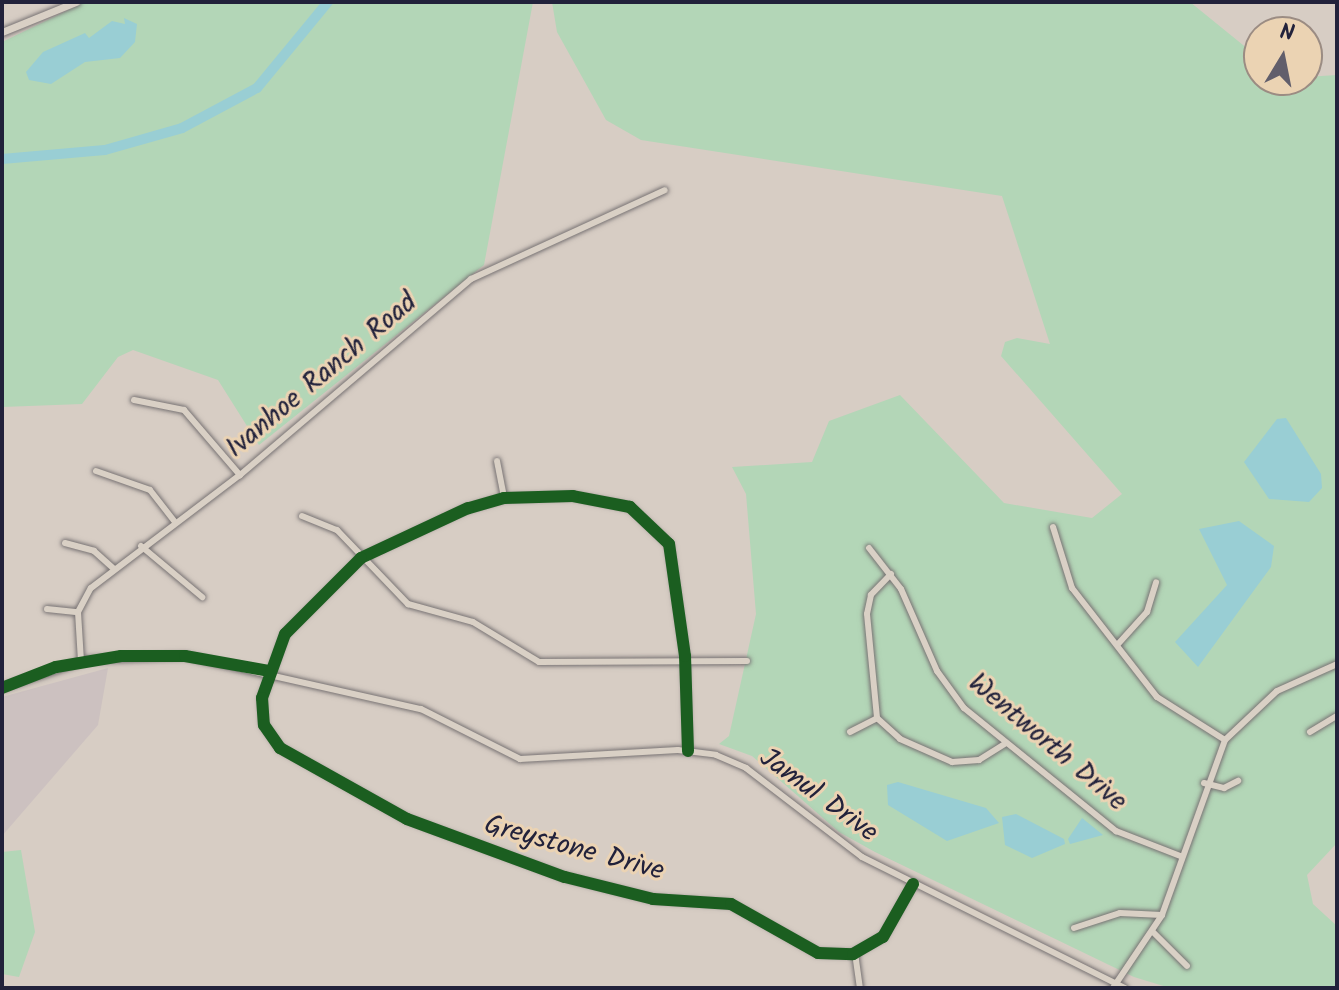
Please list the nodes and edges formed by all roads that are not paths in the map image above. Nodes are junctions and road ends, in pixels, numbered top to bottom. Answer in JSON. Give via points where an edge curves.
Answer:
{"nodes":[{"id":1,"x":76,"y":2,"type":"edge"},
{"id":2,"x":2,"y":32,"type":"edge"},
{"id":3,"x":665,"y":190,"type":"dead end"},
{"id":4,"x":134,"y":400,"type":"dead end"},
{"id":5,"x":497,"y":461,"type":"dead end"},
{"id":6,"x":96,"y":471,"type":"dead end"},
{"id":7,"x":240,"y":475,"type":"junction"},
{"id":8,"x":504,"y":498,"type":"junction"},
{"id":9,"x":302,"y":516,"type":"dead end"},
{"id":10,"x":174,"y":521,"type":"junction"},
{"id":11,"x":1053,"y":527,"type":"dead end"},
{"id":12,"x":65,"y":543,"type":"dead end"},
{"id":13,"x":141,"y":546,"type":"junction"},
{"id":14,"x":869,"y":548,"type":"dead end"},
{"id":15,"x":361,"y":558,"type":"junction"},
{"id":16,"x":114,"y":569,"type":"junction"},
{"id":17,"x":891,"y":574,"type":"junction"},
{"id":18,"x":1156,"y":582,"type":"dead end"},
{"id":19,"x":202,"y":597,"type":"dead end"},
{"id":20,"x":47,"y":609,"type":"dead end"},
{"id":21,"x":78,"y":612,"type":"junction"},
{"id":22,"x":1119,"y":643,"type":"junction"},
{"id":23,"x":685,"y":656,"type":"junction"},
{"id":24,"x":81,"y":661,"type":"junction"},
{"id":25,"x":747,"y":661,"type":"dead end"},
{"id":26,"x":1337,"y":664,"type":"edge"},
{"id":27,"x":269,"y":671,"type":"junction"},
{"id":28,"x":2,"y":688,"type":"edge"},
{"id":29,"x":1337,"y":716,"type":"edge"},
{"id":30,"x":877,"y":718,"type":"junction"},
{"id":31,"x":850,"y":732,"type":"dead end"},
{"id":32,"x":1310,"y":732,"type":"dead end"},
{"id":33,"x":1225,"y":740,"type":"junction"},
{"id":34,"x":1006,"y":743,"type":"junction"},
{"id":35,"x":688,"y":751,"type":"junction"},
{"id":36,"x":1238,"y":781,"type":"dead end"},
{"id":37,"x":1204,"y":783,"type":"junction"},
{"id":38,"x":1180,"y":856,"type":"junction"},
{"id":39,"x":913,"y":884,"type":"junction"},
{"id":40,"x":1162,"y":915,"type":"junction"},
{"id":41,"x":1074,"y":928,"type":"dead end"},
{"id":42,"x":1153,"y":932,"type":"junction"},
{"id":43,"x":855,"y":953,"type":"junction"},
{"id":44,"x":1187,"y":966,"type":"dead end"},
{"id":45,"x":1114,"y":986,"type":"edge"},
{"id":46,"x":860,"y":988,"type":"edge"},
{"id":47,"x":1125,"y":988,"type":"edge"}],
"edges":[{"from":1,"to":2,"type":"main road"},
{"from":3,"to":7,"type":"street","name":"Ivanhoe Ranch Road","via":[[492,264]]},
{"from":4,"to":7,"type":"street","via":[[184,410]]},
{"from":5,"to":8,"type":"street"},
{"from":6,"to":10,"type":"street","via":[[150,490]]},
{"from":7,"to":10,"type":"street","name":"Ivanhoe Ranch Road"},
{"from":8,"to":15,"type":"street","name":"Greystone Drive","via":[[441,518]]},
{"from":8,"to":23,"type":"street","name":"Greystone Drive","via":[[612,501],[649,519],[674,560]]},
{"from":9,"to":15,"type":"street","via":[[337,530]]},
{"from":10,"to":13,"type":"street","name":"Ivanhoe Ranch Road"},
{"from":11,"to":22,"type":"street","via":[[1072,588]]},
{"from":12,"to":16,"type":"street","via":[[94,551]]},
{"from":13,"to":16,"type":"street","name":"Ivanhoe Ranch Road"},
{"from":13,"to":19,"type":"street"},
{"from":14,"to":17,"type":"street","name":"Wentworth Drive"},
{"from":15,"to":23,"type":"street","via":[[408,604],[473,622],[544,664]]},
{"from":15,"to":27,"type":"street","name":"Greystone Drive","via":[[293,622]]},
{"from":16,"to":21,"type":"street","name":"Ivanhoe Ranch Road"},
{"from":17,"to":30,"type":"street","via":[[871,595],[867,614]]},
{"from":17,"to":34,"type":"street","name":"Wentworth Drive","via":[[942,679]]},
{"from":18,"to":22,"type":"street","via":[[1147,612]]},
{"from":20,"to":21,"type":"street"},
{"from":21,"to":24,"type":"street"},
{"from":22,"to":33,"type":"street","via":[[1168,708]]},
{"from":23,"to":25,"type":"street"},
{"from":23,"to":35,"type":"street","name":"Greystone Drive"},
{"from":24,"to":27,"type":"street","name":"Jamul Drive","via":[[169,655]]},
{"from":24,"to":28,"type":"street","name":"Jamul Drive"},
{"from":26,"to":33,"type":"street","via":[[1277,691]]},
{"from":27,"to":35,"type":"street","name":"Jamul Drive","via":[[421,709],[520,759]]},
{"from":27,"to":43,"type":"street","name":"Greystone Drive","via":[[261,713],[276,744],[407,819],[544,872],[653,899],[714,899],[809,950]]},
{"from":29,"to":32,"type":"street"},
{"from":30,"to":31,"type":"street"},
{"from":30,"to":34,"type":"street","via":[[900,739],[952,762],[979,760]]},
{"from":33,"to":37,"type":"street"},
{"from":34,"to":38,"type":"street","name":"Wentworth Drive","via":[[1122,835]]},
{"from":35,"to":39,"type":"street","name":"Jamul Drive","via":[[746,768],[830,838]]},
{"from":36,"to":37,"type":"street","via":[[1224,788]]},
{"from":37,"to":38,"type":"street"},
{"from":38,"to":40,"type":"street"},
{"from":39,"to":43,"type":"street","via":[[883,937]]},
{"from":39,"to":45,"type":"street","name":"Jamul Drive"},
{"from":40,"to":41,"type":"street","via":[[1120,913]]},
{"from":40,"to":42,"type":"street"},
{"from":42,"to":44,"type":"street"},
{"from":42,"to":45,"type":"street"},
{"from":43,"to":46,"type":"street"},
{"from":45,"to":47,"type":"street","name":"Jamul Drive"}]}
